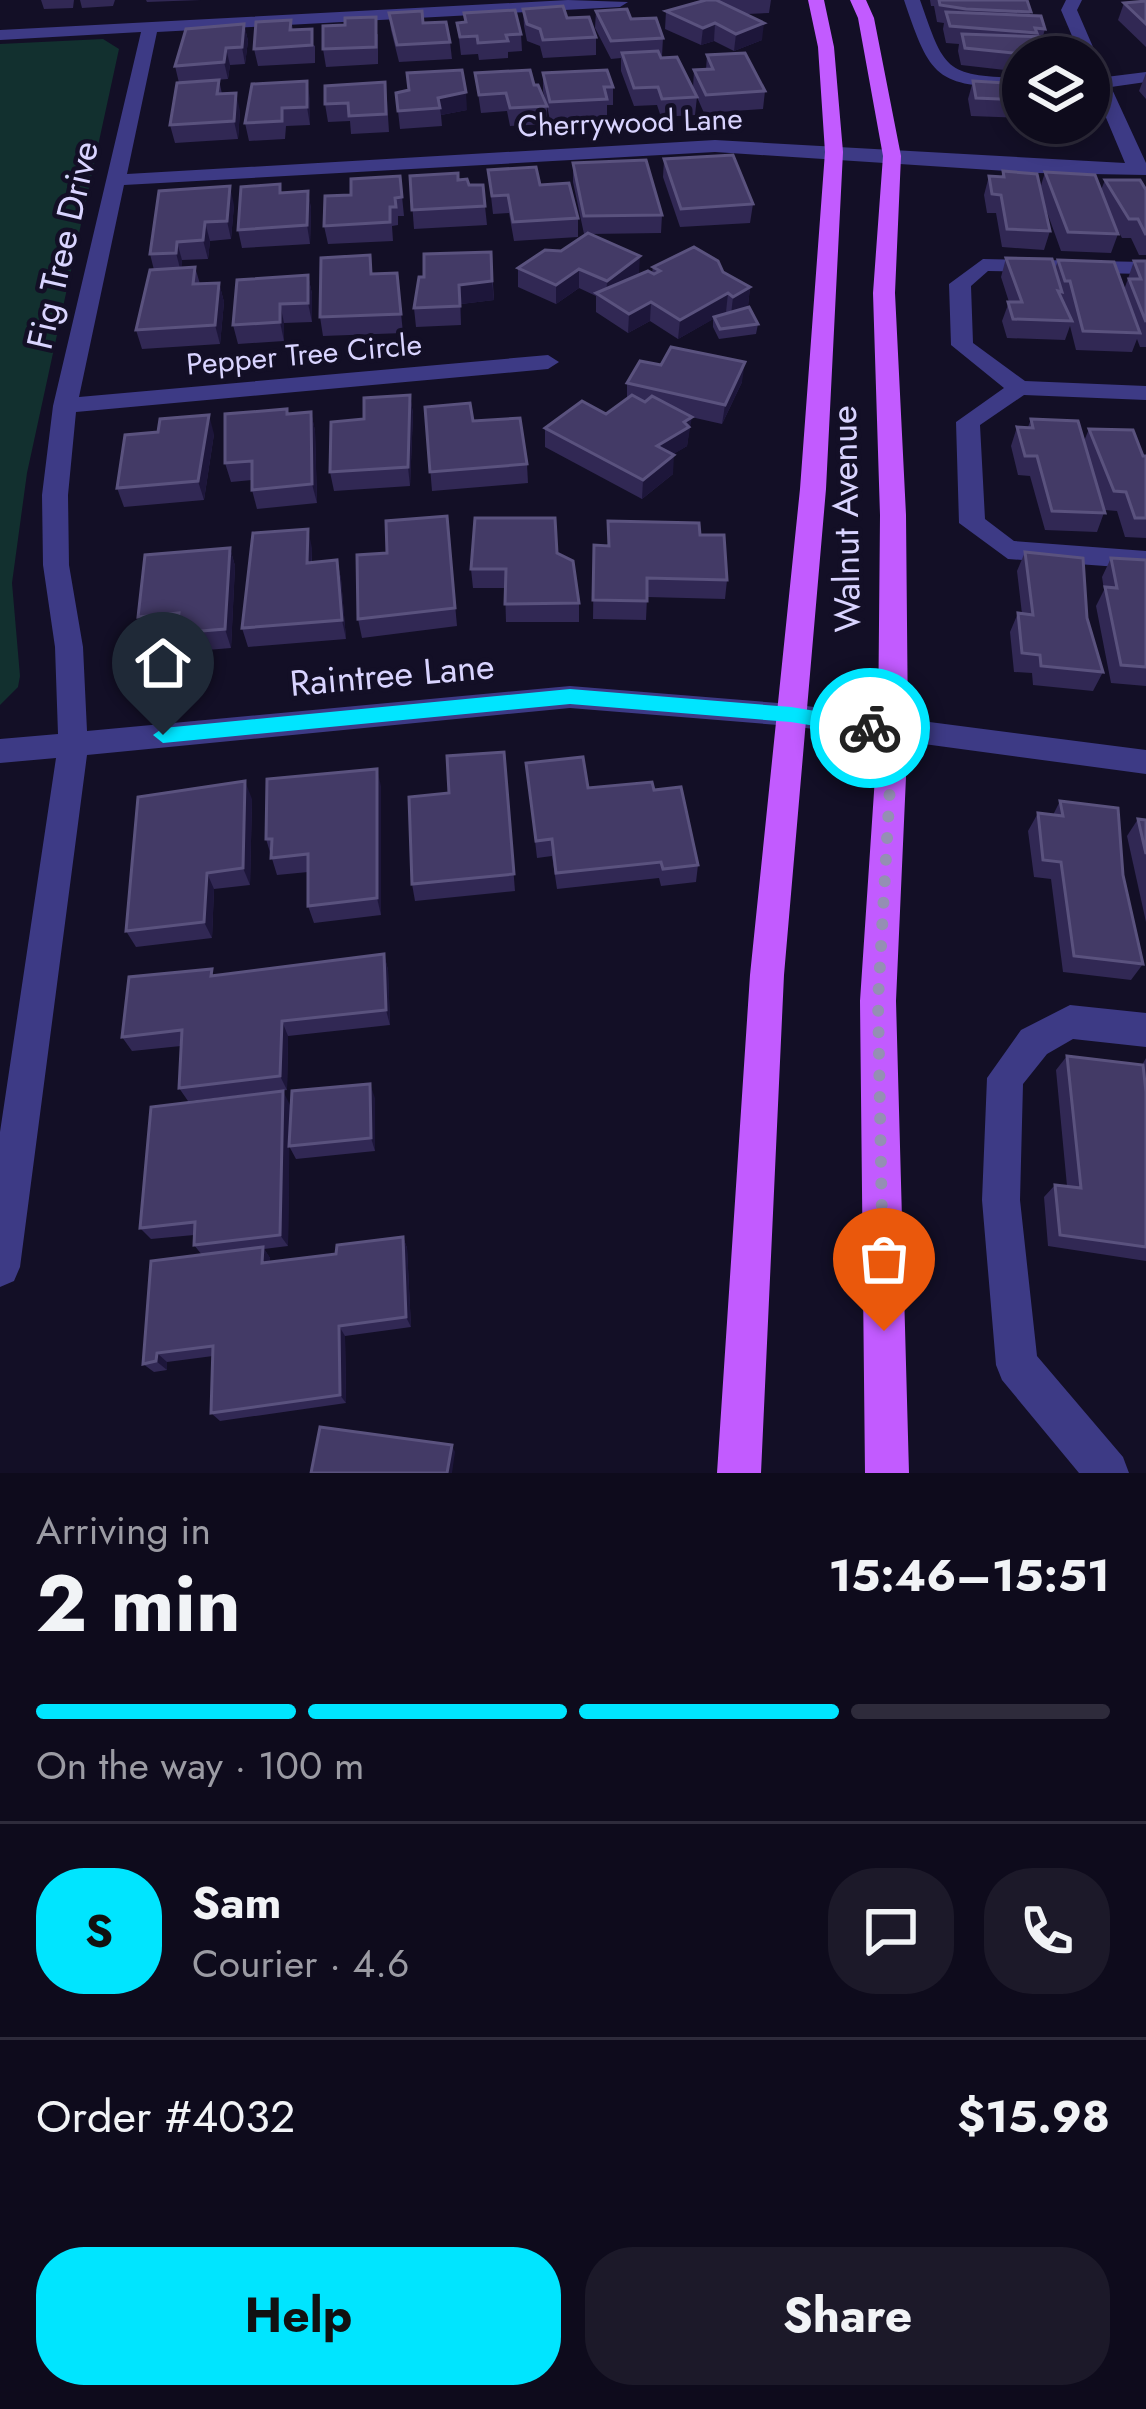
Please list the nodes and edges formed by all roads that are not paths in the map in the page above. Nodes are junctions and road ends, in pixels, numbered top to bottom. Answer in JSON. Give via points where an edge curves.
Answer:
{"nodes":[{"id":1,"x":816,"y":0,"type":"edge"},
{"id":2,"x":857,"y":0,"type":"edge"},
{"id":3,"x":912,"y":0,"type":"edge"},
{"id":4,"x":1074,"y":0,"type":"edge"},
{"id":5,"x":620,"y":2,"type":"edge"},
{"id":6,"x":150,"y":28,"type":"junction"},
{"id":7,"x":0,"y":35,"type":"edge"},
{"id":8,"x":1079,"y":36,"type":"edge"},
{"id":9,"x":1146,"y":77,"type":"edge"},
{"id":10,"x":1002,"y":82,"type":"edge"},
{"id":11,"x":1110,"y":82,"type":"edge"},
{"id":12,"x":1110,"y":110,"type":"edge"},
{"id":13,"x":834,"y":152,"type":"junction"},
{"id":14,"x":892,"y":156,"type":"junction"},
{"id":15,"x":1142,"y":169,"type":"edge"},
{"id":16,"x":117,"y":180,"type":"junction"},
{"id":17,"x":1146,"y":268,"type":"edge"},
{"id":18,"x":548,"y":362,"type":"dead end"},
{"id":19,"x":1019,"y":388,"type":"junction"},
{"id":20,"x":1146,"y":392,"type":"edge"},
{"id":21,"x":65,"y":406,"type":"junction"},
{"id":22,"x":1146,"y":560,"type":"edge"},
{"id":23,"x":791,"y":715,"type":"junction"},
{"id":24,"x":893,"y":732,"type":"junction"},
{"id":25,"x":73,"y":744,"type":"junction"},
{"id":26,"x":0,"y":751,"type":"edge"},
{"id":27,"x":1146,"y":762,"type":"edge"},
{"id":28,"x":1146,"y":1030,"type":"edge"},
{"id":29,"x":0,"y":1267,"type":"edge"},
{"id":30,"x":739,"y":1473,"type":"edge"},
{"id":31,"x":887,"y":1473,"type":"edge"},
{"id":32,"x":1107,"y":1473,"type":"edge"}],
"edges":[{"from":1,"to":13,"type":"main road","name":"Walnut Avenue"},
{"from":2,"to":14,"type":"main road","name":"Walnut Avenue"},
{"from":3,"to":10,"type":"street","via":[[931,57],[950,74]]},
{"from":4,"to":8,"type":"street"},
{"from":5,"to":6,"type":"street"},
{"from":6,"to":7,"type":"street"},
{"from":6,"to":16,"type":"street","name":"Fig Tree Drive"},
{"from":9,"to":11,"type":"street"},
{"from":12,"to":15,"type":"street"},
{"from":13,"to":14,"type":"street","name":"Cherrywood Lane"},
{"from":13,"to":16,"type":"street","name":"Cherrywood Lane","via":[[653,147]]},
{"from":13,"to":23,"type":"main road","name":"Walnut Avenue"},
{"from":14,"to":15,"type":"street","name":"Cherrywood Lane"},
{"from":14,"to":24,"type":"main road","name":"Walnut Avenue","via":[[884,293]]},
{"from":16,"to":21,"type":"street","name":"Fig Tree Drive"},
{"from":17,"to":19,"type":"street","via":[[983,265],[960,284],[962,345]]},
{"from":18,"to":21,"type":"street","name":"Pepper Tree Circle"},
{"from":19,"to":20,"type":"street"},
{"from":19,"to":22,"type":"street","via":[[968,422],[972,523],[1008,550]]},
{"from":21,"to":25,"type":"street","name":"Fig Tree Drive","via":[[55,542]]},
{"from":23,"to":24,"type":"street","name":"Raintree Lane"},
{"from":23,"to":25,"type":"street","name":"Raintree Lane","via":[[570,697]]},
{"from":23,"to":30,"type":"main road","name":"Walnut Avenue","via":[[767,975]]},
{"from":24,"to":27,"type":"street","name":"Raintree Lane"},
{"from":24,"to":31,"type":"main road","name":"Walnut Avenue","via":[[878,1001]]},
{"from":25,"to":26,"type":"street","name":"Raintree Lane"},
{"from":25,"to":29,"type":"street","name":"Fig Tree Drive"},
{"from":28,"to":32,"type":"street","via":[[1070,1022],[1034,1042],[1004,1078],[1001,1200],[1017,1365]]}]}
